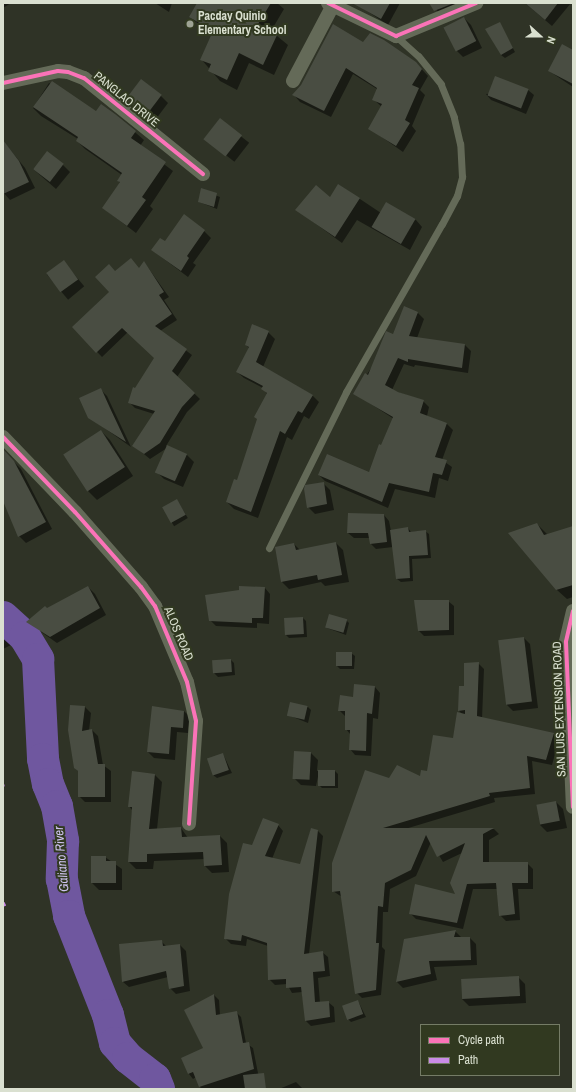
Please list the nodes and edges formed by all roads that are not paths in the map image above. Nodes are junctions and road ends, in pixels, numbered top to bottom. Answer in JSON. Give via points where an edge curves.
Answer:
{"nodes":[{"id":1,"x":476,"y":3,"type":"edge"},
{"id":2,"x":331,"y":4,"type":"edge"},
{"id":3,"x":396,"y":36,"type":"junction"},
{"id":4,"x":293,"y":81,"type":"dead end"},
{"id":5,"x":3,"y":83,"type":"edge"},
{"id":6,"x":203,"y":174,"type":"dead end"},
{"id":7,"x":3,"y":437,"type":"edge"},
{"id":8,"x":269,"y":548,"type":"dead end"},
{"id":9,"x":573,"y":611,"type":"edge"},
{"id":10,"x":573,"y":807,"type":"edge"},
{"id":11,"x":189,"y":824,"type":"dead end"}],
"edges":[{"from":1,"to":3,"type":"street"},
{"from":2,"to":3,"type":"street"},
{"from":2,"to":4,"type":"street"},
{"from":3,"to":8,"type":"lane","via":[[418,56],[441,84],[454,117],[460,144],[462,177],[457,196],[346,392]]},
{"from":5,"to":6,"type":"street","name":"PANGLAO DRIVE","via":[[58,71],[84,78]]},
{"from":7,"to":11,"type":"street","name":"ALOS ROAD","via":[[75,512],[155,606],[187,682],[196,720]]},
{"from":9,"to":10,"type":"street","name":"SAN LUIS EXTENSION ROAD","via":[[566,642]]}]}
